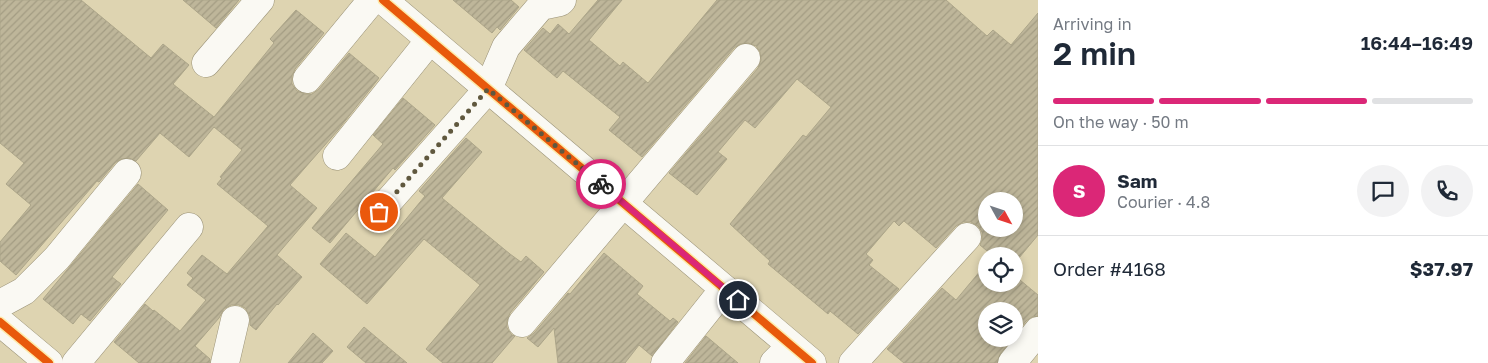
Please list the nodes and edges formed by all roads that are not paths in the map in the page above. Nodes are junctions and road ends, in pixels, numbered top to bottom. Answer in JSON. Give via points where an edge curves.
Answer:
{"nodes":[{"id":1,"x":260,"y":0,"type":"edge"},
{"id":2,"x":372,"y":0,"type":"edge"},
{"id":3,"x":382,"y":0,"type":"edge"},
{"id":4,"x":562,"y":0,"type":"edge"},
{"id":5,"x":430,"y":40,"type":"junction"},
{"id":6,"x":746,"y":58,"type":"dead end"},
{"id":7,"x":206,"y":63,"type":"dead end"},
{"id":8,"x":308,"y":79,"type":"dead end"},
{"id":9,"x":488,"y":89,"type":"junction"},
{"id":10,"x":337,"y":156,"type":"dead end"},
{"id":11,"x":127,"y":173,"type":"dead end"},
{"id":12,"x":624,"y":204,"type":"junction"},
{"id":13,"x":379,"y":212,"type":"dead end"},
{"id":14,"x":188,"y":227,"type":"dead end"},
{"id":15,"x":967,"y":237,"type":"dead end"},
{"id":16,"x":724,"y":289,"type":"junction"},
{"id":17,"x":0,"y":304,"type":"edge"},
{"id":18,"x":235,"y":320,"type":"dead end"},
{"id":19,"x":0,"y":322,"type":"edge"},
{"id":20,"x":522,"y":323,"type":"dead end"},
{"id":21,"x":1038,"y":332,"type":"edge"},
{"id":22,"x":783,"y":354,"type":"edge"},
{"id":23,"x":49,"y":363,"type":"edge"},
{"id":24,"x":76,"y":363,"type":"edge"},
{"id":25,"x":225,"y":363,"type":"edge"},
{"id":26,"x":665,"y":363,"type":"edge"},
{"id":27,"x":812,"y":363,"type":"edge"},
{"id":28,"x":853,"y":363,"type":"edge"},
{"id":29,"x":1012,"y":363,"type":"edge"}],
"edges":[{"from":1,"to":7,"type":"street"},
{"from":2,"to":8,"type":"street"},
{"from":3,"to":5,"type":"street"},
{"from":4,"to":9,"type":"street","via":[[541,6],[506,47]]},
{"from":5,"to":9,"type":"street"},
{"from":5,"to":10,"type":"street"},
{"from":6,"to":12,"type":"street"},
{"from":9,"to":12,"type":"street"},
{"from":9,"to":13,"type":"street"},
{"from":11,"to":17,"type":"street","via":[[57,258],[24,291]]},
{"from":12,"to":16,"type":"street"},
{"from":12,"to":20,"type":"street"},
{"from":14,"to":24,"type":"street"},
{"from":15,"to":28,"type":"street"},
{"from":16,"to":22,"type":"street"},
{"from":16,"to":26,"type":"street"},
{"from":18,"to":25,"type":"street"},
{"from":19,"to":23,"type":"street"},
{"from":21,"to":29,"type":"street"},
{"from":22,"to":27,"type":"street"}]}
